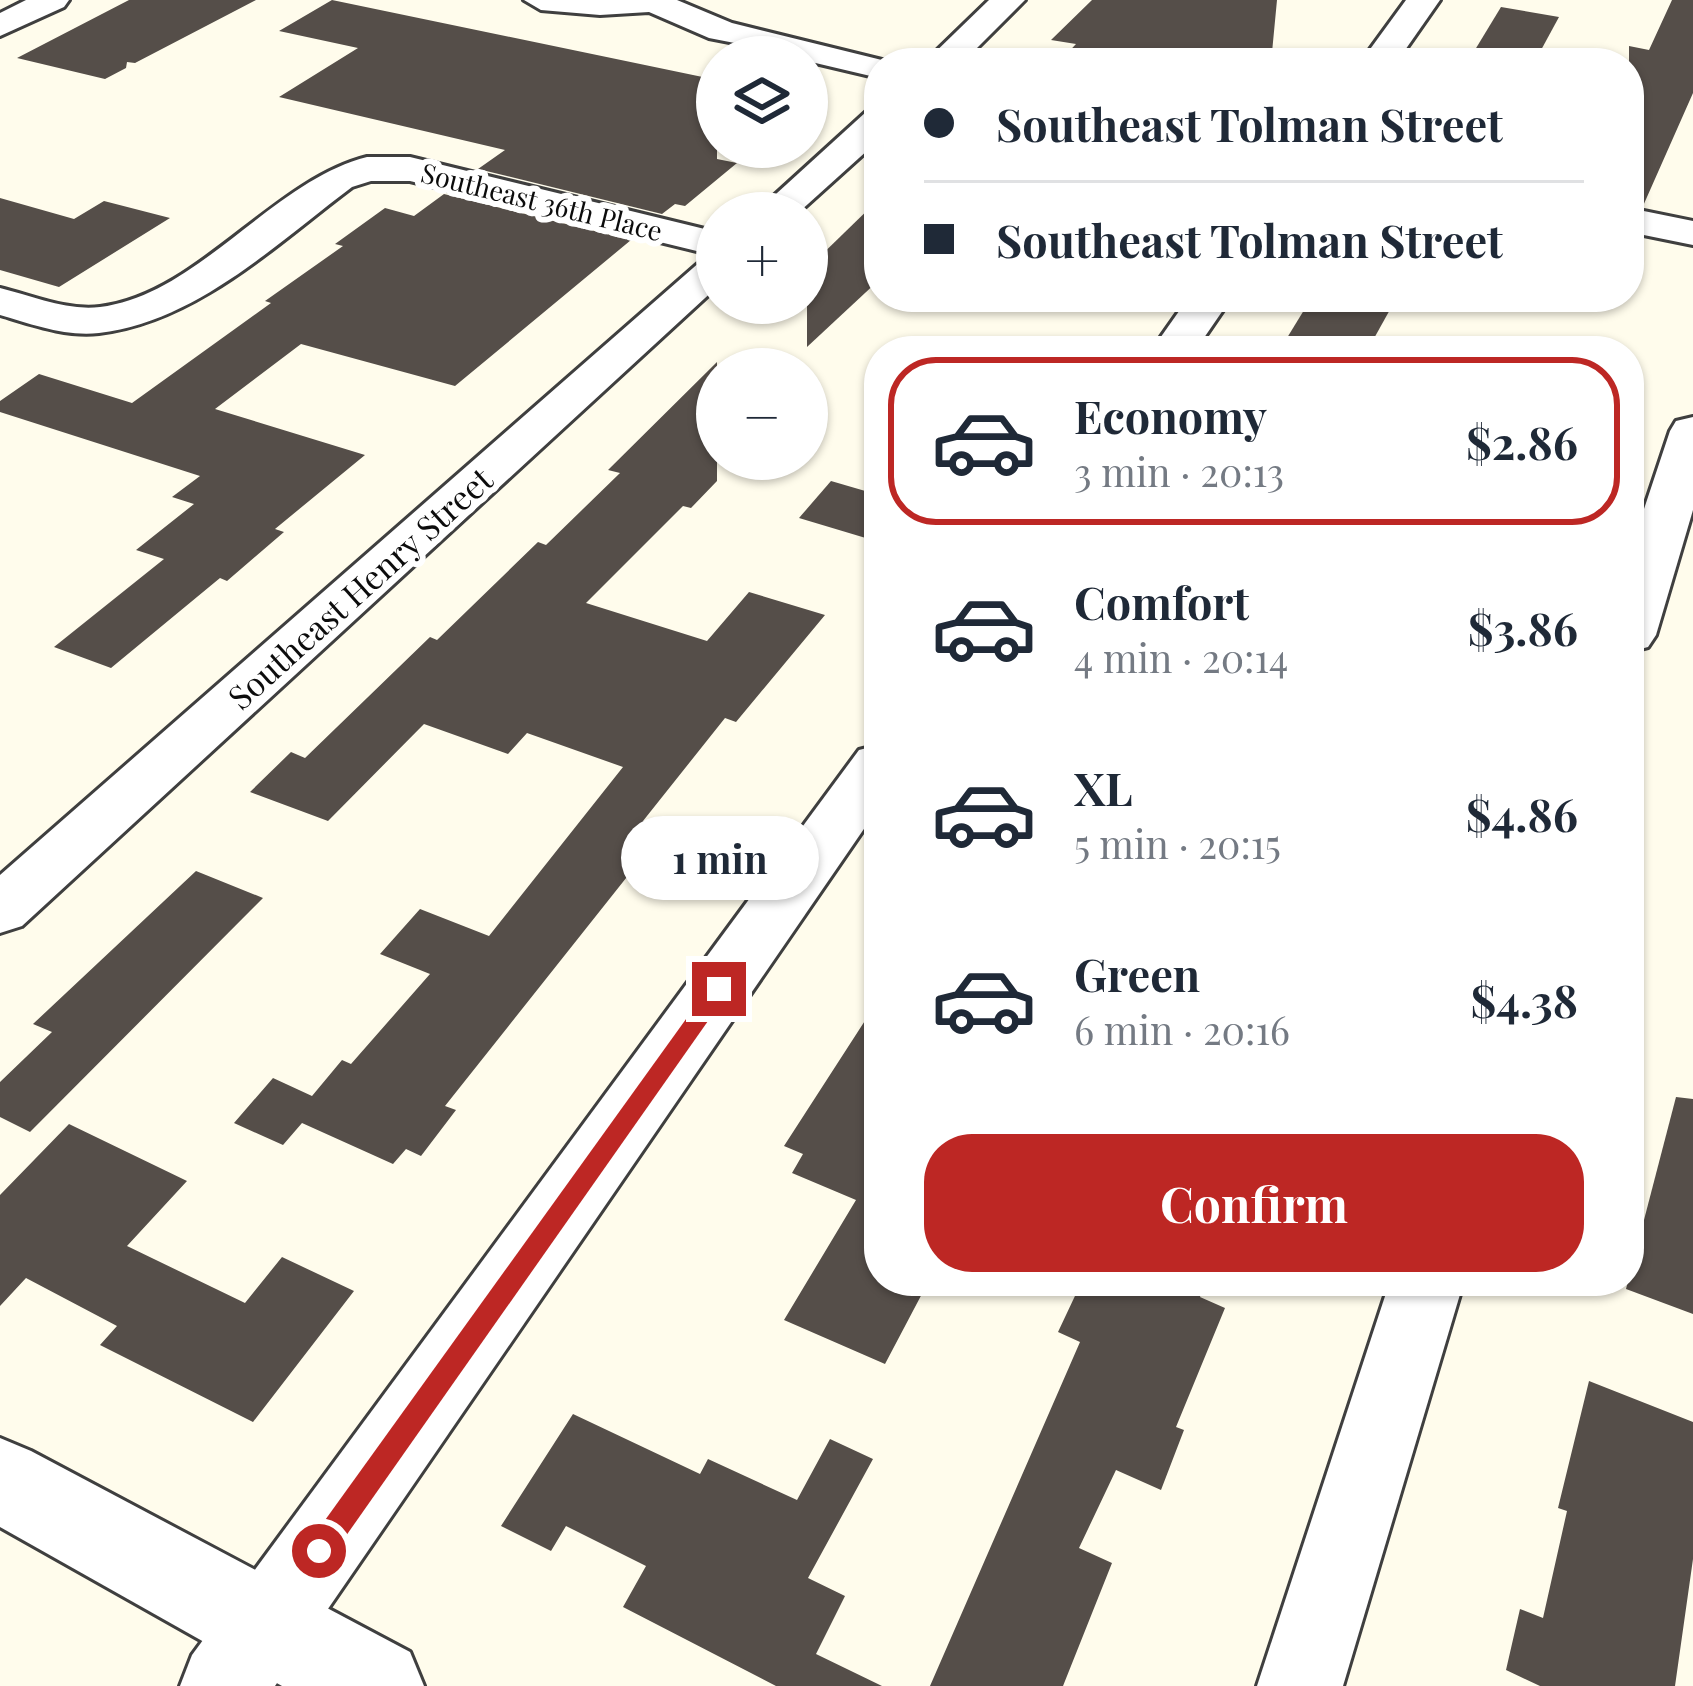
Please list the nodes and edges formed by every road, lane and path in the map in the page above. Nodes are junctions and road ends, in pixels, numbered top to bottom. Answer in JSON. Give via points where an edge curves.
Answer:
{"nodes":[{"id":1,"x":52,"y":0,"type":"edge"},
{"id":2,"x":541,"y":0,"type":"edge"},
{"id":3,"x":1008,"y":0,"type":"edge"},
{"id":4,"x":1423,"y":0,"type":"edge"},
{"id":5,"x":653,"y":1,"type":"edge"},
{"id":6,"x":0,"y":26,"type":"edge"},
{"id":7,"x":958,"y":48,"type":"edge"},
{"id":8,"x":1389,"y":48,"type":"edge"},
{"id":9,"x":864,"y":64,"type":"edge"},
{"id":10,"x":864,"y":133,"type":"edge"},
{"id":11,"x":798,"y":192,"type":"edge"},
{"id":12,"x":1644,"y":223,"type":"edge"},
{"id":13,"x":1693,"y":233,"type":"edge"},
{"id":14,"x":696,"y":239,"type":"edge"},
{"id":15,"x":696,"y":284,"type":"edge"},
{"id":16,"x":0,"y":301,"type":"edge"},
{"id":17,"x":1693,"y":431,"type":"edge"},
{"id":18,"x":1644,"y":587,"type":"edge"},
{"id":19,"x":864,"y":785,"type":"edge"},
{"id":20,"x":0,"y":910,"type":"edge"},
{"id":21,"x":1422,"y":1296,"type":"edge"},
{"id":22,"x":0,"y":1480,"type":"edge"},
{"id":23,"x":244,"y":1656,"type":"edge"},
{"id":24,"x":376,"y":1686,"type":"edge"},
{"id":25,"x":1300,"y":1686,"type":"edge"}],
"edges":[{"from":1,"to":6,"type":"street"},
{"from":2,"to":5,"type":"street"},
{"from":3,"to":7,"type":"street"},
{"from":4,"to":8,"type":"street"},
{"from":5,"to":9,"type":"street","via":[[721,32]]},
{"from":10,"to":11,"type":"street"},
{"from":12,"to":13,"type":"street"},
{"from":14,"to":16,"type":"street","name":"Southeast 36th Place","via":[[410,169],[367,169],[338,179],[156,306],[101,320],[60,319]]},
{"from":15,"to":20,"type":"street","name":"Southeast Henry Street"},
{"from":17,"to":18,"type":"street"},
{"from":19,"to":23,"type":"street"},
{"from":21,"to":25,"type":"street"},
{"from":22,"to":23,"type":"street"},
{"from":23,"to":24,"type":"street"}]}
